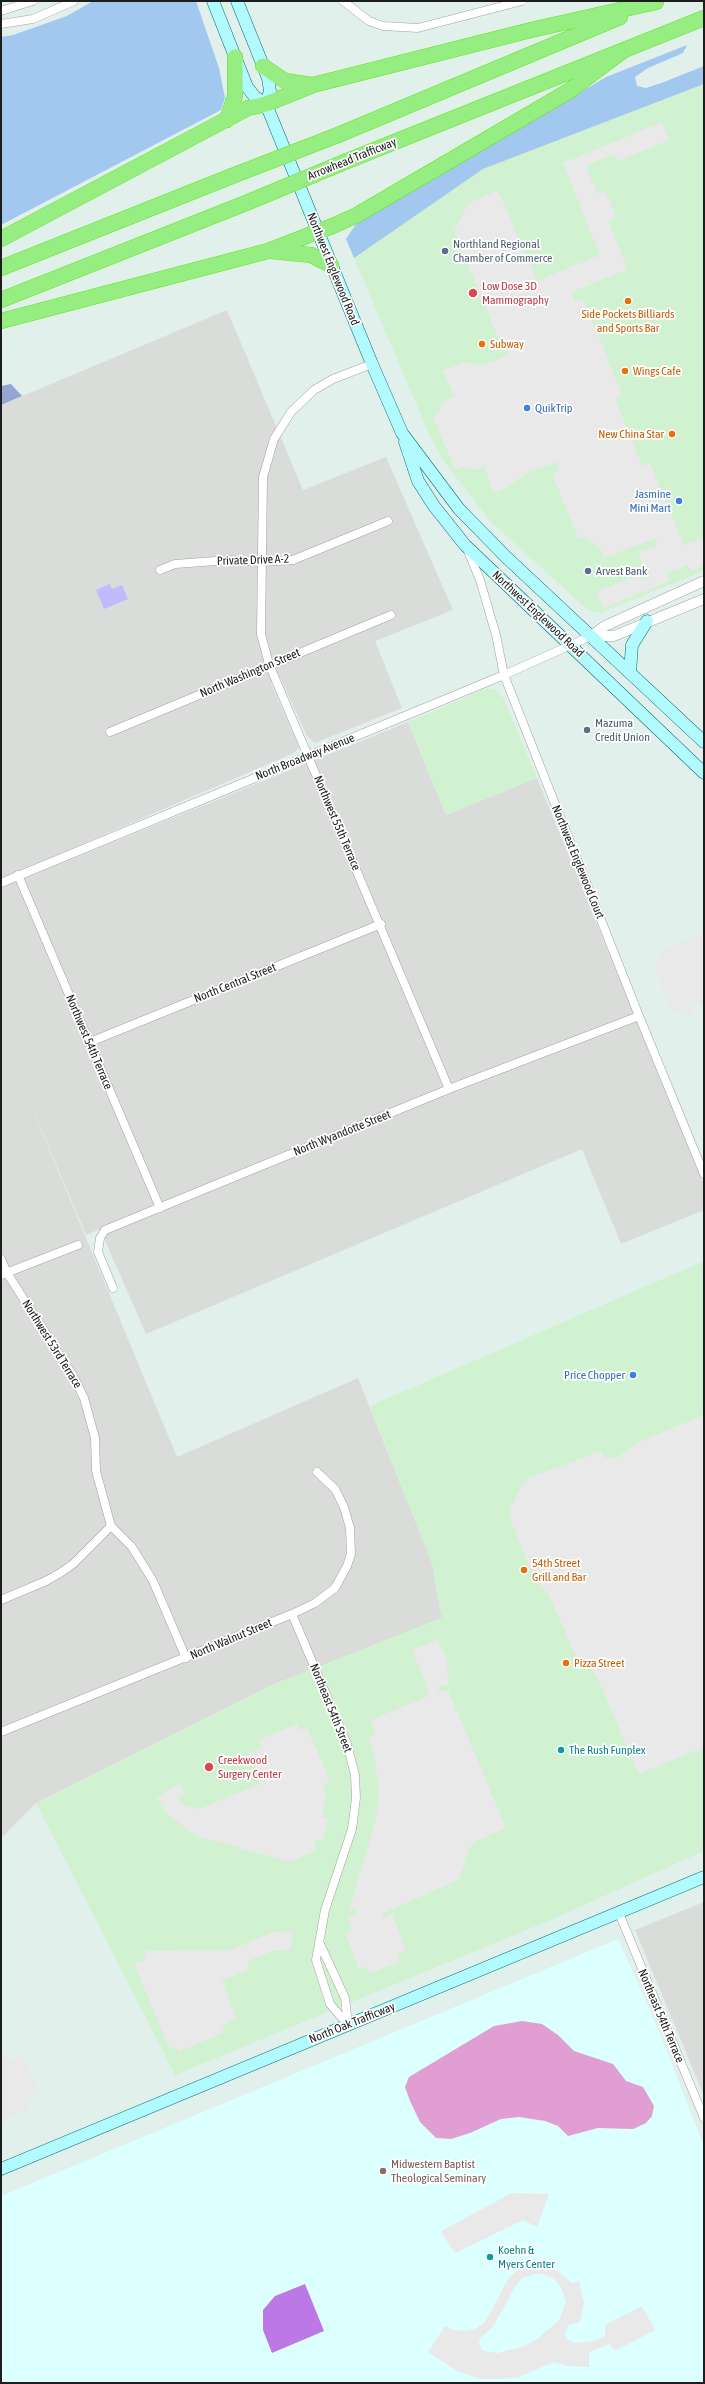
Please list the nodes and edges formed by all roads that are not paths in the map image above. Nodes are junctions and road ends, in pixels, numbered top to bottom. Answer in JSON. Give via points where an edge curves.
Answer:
{"nodes":[{"id":1,"x":33,"y":1,"type":"edge"},
{"id":2,"x":213,"y":1,"type":"edge"},
{"id":3,"x":237,"y":1,"type":"edge"},
{"id":4,"x":344,"y":1,"type":"edge"},
{"id":5,"x":522,"y":1,"type":"edge"},
{"id":6,"x":657,"y":1,"type":"edge"},
{"id":7,"x":68,"y":2,"type":"edge"},
{"id":8,"x":1,"y":11,"type":"edge"},
{"id":9,"x":704,"y":18,"type":"edge"},
{"id":10,"x":1,"y":24,"type":"edge"},
{"id":11,"x":624,"y":50,"type":"junction"},
{"id":12,"x":235,"y":57,"type":"junction"},
{"id":13,"x":263,"y":66,"type":"junction"},
{"id":14,"x":313,"y":85,"type":"junction"},
{"id":15,"x":266,"y":104,"type":"junction"},
{"id":16,"x":227,"y":120,"type":"junction"},
{"id":17,"x":318,"y":230,"type":"junction"},
{"id":18,"x":1,"y":239,"type":"edge"},
{"id":19,"x":268,"y":251,"type":"junction"},
{"id":20,"x":331,"y":264,"type":"junction"},
{"id":21,"x":1,"y":268,"type":"edge"},
{"id":22,"x":1,"y":300,"type":"edge"},
{"id":23,"x":1,"y":321,"type":"edge"},
{"id":24,"x":372,"y":364,"type":"junction"},
{"id":25,"x":402,"y":433,"type":"junction"},
{"id":26,"x":388,"y":521,"type":"dead end"},
{"id":27,"x":465,"y":545,"type":"junction"},
{"id":28,"x":262,"y":562,"type":"junction"},
{"id":29,"x":160,"y":570,"type":"dead end"},
{"id":30,"x":704,"y":581,"type":"edge"},
{"id":31,"x":704,"y":599,"type":"edge"},
{"id":32,"x":391,"y":615,"type":"dead end"},
{"id":33,"x":647,"y":622,"type":"junction"},
{"id":34,"x":592,"y":636,"type":"junction"},
{"id":35,"x":570,"y":644,"type":"junction"},
{"id":36,"x":269,"y":664,"type":"junction"},
{"id":37,"x":630,"y":672,"type":"junction"},
{"id":38,"x":504,"y":675,"type":"junction"},
{"id":39,"x":110,"y":732,"type":"dead end"},
{"id":40,"x":704,"y":742,"type":"edge"},
{"id":41,"x":308,"y":756,"type":"junction"},
{"id":42,"x":704,"y":773,"type":"edge"},
{"id":43,"x":18,"y":875,"type":"junction"},
{"id":44,"x":1,"y":883,"type":"edge"},
{"id":45,"x":381,"y":924,"type":"junction"},
{"id":46,"x":639,"y":1016,"type":"junction"},
{"id":47,"x":90,"y":1042,"type":"junction"},
{"id":48,"x":449,"y":1089,"type":"junction"},
{"id":49,"x":704,"y":1174,"type":"edge"},
{"id":50,"x":160,"y":1208,"type":"junction"},
{"id":51,"x":78,"y":1245,"type":"dead end"},
{"id":52,"x":1,"y":1260,"type":"edge"},
{"id":53,"x":4,"y":1274,"type":"edge"},
{"id":54,"x":113,"y":1288,"type":"dead end"},
{"id":55,"x":317,"y":1472,"type":"dead end"},
{"id":56,"x":111,"y":1526,"type":"junction"},
{"id":57,"x":1,"y":1600,"type":"edge"},
{"id":58,"x":292,"y":1614,"type":"junction"},
{"id":59,"x":186,"y":1658,"type":"junction"},
{"id":60,"x":1,"y":1732,"type":"edge"},
{"id":61,"x":704,"y":1878,"type":"edge"},
{"id":62,"x":619,"y":1913,"type":"junction"},
{"id":63,"x":320,"y":1944,"type":"junction"},
{"id":64,"x":348,"y":2024,"type":"junction"},
{"id":65,"x":704,"y":2118,"type":"edge"},
{"id":66,"x":1,"y":2169,"type":"edge"}],
"edges":[{"from":1,"to":8,"type":"street"},
{"from":2,"to":12,"type":"main road","name":"Northwest Englewood Road"},
{"from":3,"to":13,"type":"main road"},
{"from":4,"to":5,"type":"street","via":[[369,21],[383,26],[418,28]]},
{"from":6,"to":14,"type":"highway"},
{"from":6,"to":21,"type":"highway","bridge":true,"via":[[338,135]]},
{"from":7,"to":10,"type":"street","via":[[33,19]]},
{"from":9,"to":11,"type":"highway","name":"Arrowhead Trafficway"},
{"from":11,"to":17,"type":"highway","via":[[569,91],[357,215]]},
{"from":11,"to":22,"type":"highway","name":"Arrowhead Trafficway","bridge":true},
{"from":12,"to":15,"type":"main road","name":"Northwest Englewood Road","via":[[247,87],[255,97]]},
{"from":12,"to":16,"type":"highway","via":[[235,96]]},
{"from":13,"to":14,"type":"highway","via":[[285,81]]},
{"from":13,"to":15,"type":"main road","via":[[270,91]]},
{"from":14,"to":15,"type":"highway"},
{"from":15,"to":16,"type":"highway","via":[[248,108]]},
{"from":15,"to":17,"type":"main road","name":"Northwest Englewood Road"},
{"from":16,"to":18,"type":"highway"},
{"from":17,"to":19,"type":"highway"},
{"from":17,"to":20,"type":"main road","name":"Northwest Englewood Road"},
{"from":19,"to":20,"type":"highway","via":[[312,256]]},
{"from":19,"to":23,"type":"highway"},
{"from":20,"to":24,"type":"main road","name":"Northwest Englewood Road"},
{"from":24,"to":25,"type":"main road","name":"Northwest Englewood Road"},
{"from":24,"to":28,"type":"street","name":"Northwest 55th Terrace","via":[[333,379],[314,390],[291,412],[274,439],[264,477]]},
{"from":25,"to":27,"type":"main road","name":"Northwest Englewood Road","via":[[418,481]]},
{"from":25,"to":34,"type":"main road","name":"Northwest Englewood Road","via":[[459,509],[506,557]]},
{"from":26,"to":28,"type":"street","name":"Private Drive A-2","via":[[293,560]]},
{"from":27,"to":35,"type":"main road","name":"Northwest Englewood Road"},
{"from":27,"to":38,"type":"street","name":"Northwest Englewood Court","via":[[480,580]]},
{"from":28,"to":29,"type":"street","name":"Private Drive A-2","via":[[229,560],[175,564]]},
{"from":28,"to":36,"type":"street","name":"Northwest 55th Terrace","via":[[261,634]]},
{"from":30,"to":34,"type":"street","name":"North Broadway Avenue","via":[[605,626]]},
{"from":31,"to":33,"type":"street","name":"North Broadway Avenue"},
{"from":32,"to":36,"type":"street","name":"North Washington Street"},
{"from":33,"to":34,"type":"street","name":"North Broadway Avenue","via":[[614,636]]},
{"from":33,"to":37,"type":"main road","via":[[632,644]]},
{"from":34,"to":35,"type":"street","name":"North Broadway Avenue"},
{"from":34,"to":37,"type":"main road","name":"Northwest Englewood Road"},
{"from":35,"to":38,"type":"street","name":"North Broadway Avenue"},
{"from":35,"to":42,"type":"main road","name":"Northwest Englewood Road"},
{"from":36,"to":39,"type":"street","name":"North Washington Street"},
{"from":36,"to":41,"type":"street","name":"Northwest 55th Terrace"},
{"from":37,"to":40,"type":"main road","name":"Northwest Englewood Road"},
{"from":38,"to":41,"type":"street","name":"North Broadway Avenue"},
{"from":38,"to":46,"type":"street","name":"Northwest Englewood Court"},
{"from":41,"to":43,"type":"street","name":"North Broadway Avenue"},
{"from":41,"to":45,"type":"street","name":"Northwest 55th Terrace"},
{"from":43,"to":44,"type":"street","name":"North Broadway Avenue"},
{"from":43,"to":47,"type":"street","name":"Northwest 54th Terrace"},
{"from":45,"to":47,"type":"street","name":"North Central Street"},
{"from":45,"to":48,"type":"street","name":"Northwest 55th Terrace"},
{"from":46,"to":48,"type":"street","name":"North Wyandotte Street"},
{"from":46,"to":49,"type":"street","name":"Northwest Englewood Court"},
{"from":47,"to":50,"type":"street","name":"Northwest 54th Terrace"},
{"from":48,"to":50,"type":"street","name":"North Wyandotte Street"},
{"from":50,"to":54,"type":"street","name":"North Wyandotte Street","via":[[105,1230],[101,1234],[98,1252]]},
{"from":51,"to":53,"type":"street"},
{"from":52,"to":53,"type":"street","name":"Northwest 53rd Terrace"},
{"from":53,"to":56,"type":"street","name":"Northwest 53rd Terrace","via":[[73,1376],[84,1398],[95,1438],[96,1471]]},
{"from":55,"to":58,"type":"street","name":"North Walnut Street","via":[[335,1489],[344,1507],[350,1528],[351,1554],[345,1572],[335,1588],[315,1603]]},
{"from":56,"to":57,"type":"street","via":[[73,1564],[60,1573],[46,1582]]},
{"from":56,"to":59,"type":"street","via":[[132,1547],[153,1581]]},
{"from":58,"to":59,"type":"street","name":"North Walnut Street"},
{"from":58,"to":63,"type":"street","name":"Northeast 54th Street","via":[[347,1744],[355,1775],[356,1798],[352,1829],[325,1910]]},
{"from":59,"to":60,"type":"street","name":"North Walnut Street"},
{"from":61,"to":62,"type":"main road","name":"North Oak Trafficway"},
{"from":62,"to":64,"type":"main road","name":"North Oak Trafficway"},
{"from":62,"to":65,"type":"street","name":"Northeast 54th Terrace"},
{"from":63,"to":64,"type":"street","via":[[346,1998]]},
{"from":63,"to":64,"type":"street","name":"Northeast 54th Street","via":[[316,1960],[330,2004]]},
{"from":64,"to":66,"type":"main road","name":"North Oak Trafficway"}]}
